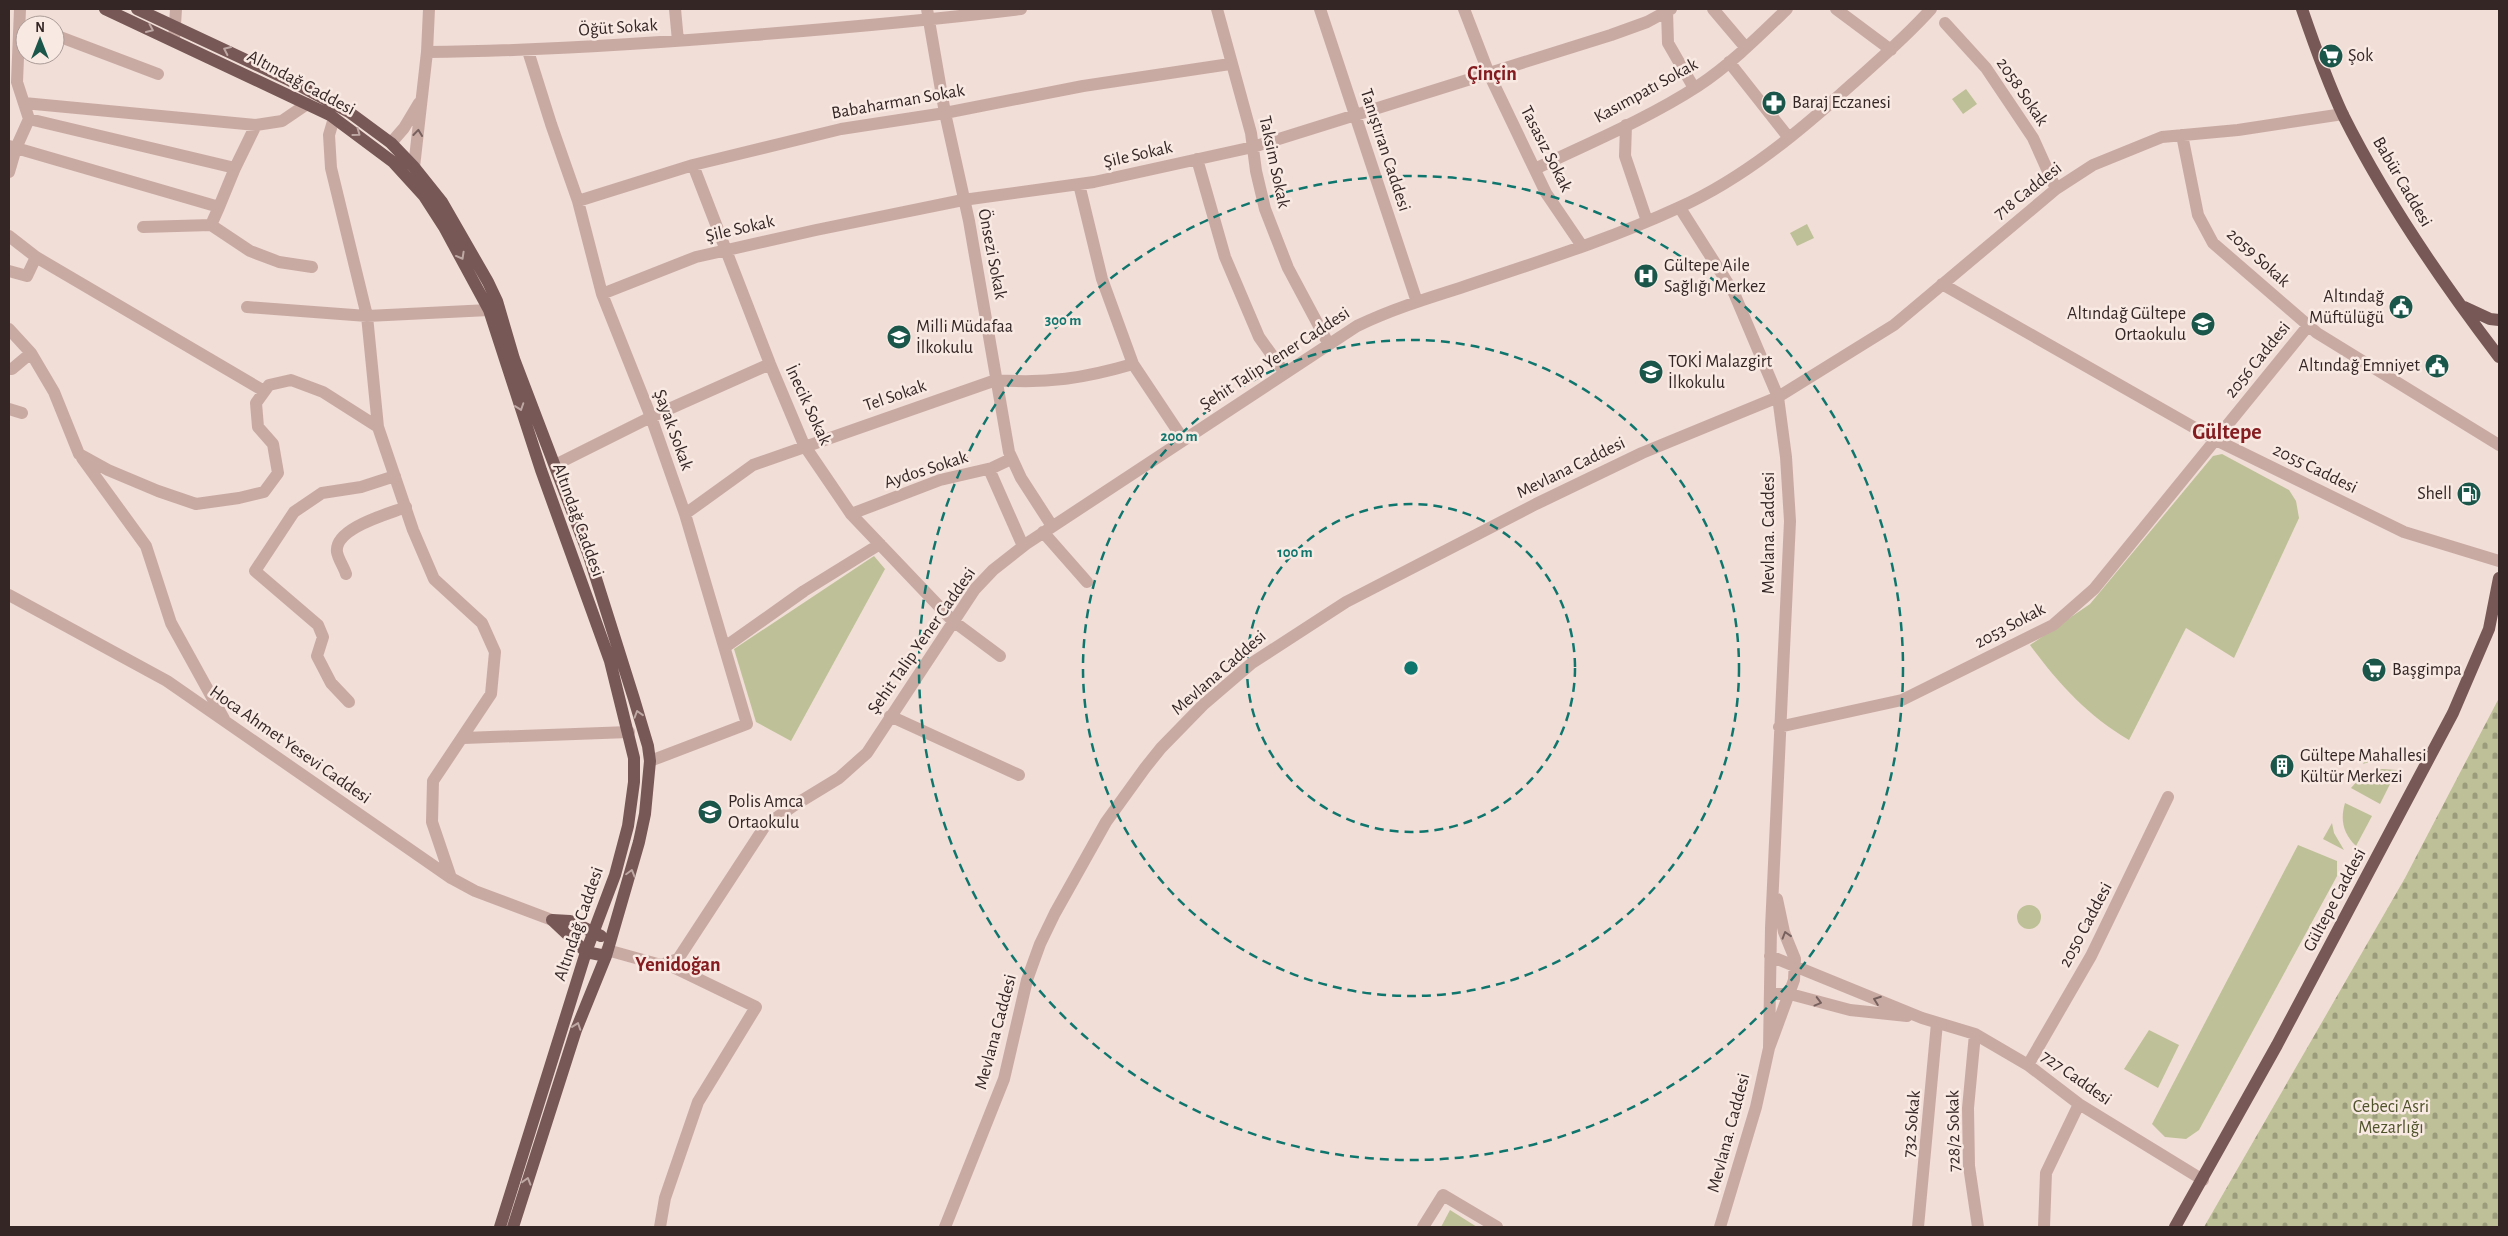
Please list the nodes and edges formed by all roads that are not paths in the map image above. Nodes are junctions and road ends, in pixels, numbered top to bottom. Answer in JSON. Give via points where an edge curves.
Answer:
{"nodes":[{"id":1,"x":105,"y":9,"type":"edge"},
{"id":2,"x":137,"y":9,"type":"edge"},
{"id":3,"x":176,"y":9,"type":"edge"},
{"id":4,"x":429,"y":9,"type":"edge"},
{"id":5,"x":676,"y":9,"type":"edge"},
{"id":6,"x":1021,"y":9,"type":"edge"},
{"id":7,"x":1217,"y":9,"type":"edge"},
{"id":8,"x":1320,"y":9,"type":"edge"},
{"id":9,"x":1464,"y":9,"type":"edge"},
{"id":10,"x":1713,"y":9,"type":"edge"},
{"id":11,"x":1787,"y":9,"type":"edge"},
{"id":12,"x":1836,"y":9,"type":"edge"},
{"id":13,"x":1932,"y":9,"type":"edge"},
{"id":14,"x":2302,"y":9,"type":"edge"},
{"id":15,"x":1669,"y":10,"type":"edge"},
{"id":16,"x":928,"y":15,"type":"edge"},
{"id":17,"x":1945,"y":23,"type":"dead end"},
{"id":18,"x":176,"y":26,"type":"junction"},
{"id":19,"x":65,"y":38,"type":"edge"},
{"id":20,"x":174,"y":40,"type":"junction"},
{"id":21,"x":678,"y":41,"type":"junction"},
{"id":22,"x":1746,"y":48,"type":"junction"},
{"id":23,"x":1891,"y":50,"type":"junction"},
{"id":24,"x":528,"y":51,"type":"junction"},
{"id":25,"x":427,"y":52,"type":"junction"},
{"id":26,"x":1729,"y":62,"type":"junction"},
{"id":27,"x":1230,"y":64,"type":"junction"},
{"id":28,"x":19,"y":65,"type":"edge"},
{"id":29,"x":158,"y":74,"type":"dead end"},
{"id":30,"x":1489,"y":74,"type":"junction"},
{"id":31,"x":1694,"y":88,"type":"junction"},
{"id":32,"x":421,"y":99,"type":"junction"},
{"id":33,"x":24,"y":103,"type":"junction"},
{"id":34,"x":307,"y":104,"type":"junction"},
{"id":35,"x":945,"y":113,"type":"junction"},
{"id":36,"x":2343,"y":114,"type":"junction"},
{"id":37,"x":1355,"y":115,"type":"junction"},
{"id":38,"x":334,"y":118,"type":"junction"},
{"id":39,"x":30,"y":119,"type":"junction"},
{"id":40,"x":256,"y":125,"type":"junction"},
{"id":41,"x":1626,"y":125,"type":"junction"},
{"id":42,"x":2182,"y":135,"type":"junction"},
{"id":43,"x":1789,"y":138,"type":"junction"},
{"id":44,"x":391,"y":142,"type":"junction"},
{"id":45,"x":12,"y":147,"type":"edge"},
{"id":46,"x":1253,"y":147,"type":"junction"},
{"id":47,"x":378,"y":149,"type":"junction"},
{"id":48,"x":1197,"y":159,"type":"junction"},
{"id":49,"x":692,"y":165,"type":"junction"},
{"id":50,"x":414,"y":167,"type":"junction"},
{"id":51,"x":235,"y":168,"type":"junction"},
{"id":52,"x":1535,"y":169,"type":"junction"},
{"id":53,"x":9,"y":172,"type":"edge"},
{"id":54,"x":1079,"y":184,"type":"junction"},
{"id":55,"x":2056,"y":189,"type":"junction"},
{"id":56,"x":963,"y":200,"type":"junction"},
{"id":57,"x":578,"y":201,"type":"junction"},
{"id":58,"x":219,"y":207,"type":"junction"},
{"id":59,"x":1680,"y":208,"type":"junction"},
{"id":60,"x":1646,"y":221,"type":"junction"},
{"id":61,"x":211,"y":225,"type":"junction"},
{"id":62,"x":142,"y":227,"type":"dead end"},
{"id":63,"x":9,"y":236,"type":"edge"},
{"id":64,"x":1582,"y":246,"type":"junction"},
{"id":65,"x":725,"y":251,"type":"junction"},
{"id":66,"x":36,"y":257,"type":"junction"},
{"id":67,"x":312,"y":267,"type":"dead end"},
{"id":68,"x":9,"y":271,"type":"edge"},
{"id":69,"x":1942,"y":284,"type":"junction"},
{"id":70,"x":602,"y":294,"type":"junction"},
{"id":71,"x":1417,"y":302,"type":"junction"},
{"id":72,"x":2462,"y":306,"type":"junction"},
{"id":73,"x":247,"y":307,"type":"dead end"},
{"id":74,"x":489,"y":310,"type":"junction"},
{"id":75,"x":367,"y":316,"type":"junction"},
{"id":76,"x":2499,"y":320,"type":"edge"},
{"id":77,"x":2308,"y":326,"type":"junction"},
{"id":78,"x":9,"y":329,"type":"edge"},
{"id":79,"x":1328,"y":343,"type":"junction"},
{"id":80,"x":31,"y":353,"type":"junction"},
{"id":81,"x":2499,"y":357,"type":"edge"},
{"id":82,"x":770,"y":364,"type":"junction"},
{"id":83,"x":1134,"y":364,"type":"junction"},
{"id":84,"x":9,"y":369,"type":"edge"},
{"id":85,"x":1284,"y":372,"type":"junction"},
{"id":86,"x":996,"y":380,"type":"junction"},
{"id":87,"x":264,"y":391,"type":"junction"},
{"id":88,"x":1778,"y":397,"type":"junction"},
{"id":89,"x":9,"y":408,"type":"edge"},
{"id":90,"x":22,"y":413,"type":"dead end"},
{"id":91,"x":651,"y":417,"type":"junction"},
{"id":92,"x":378,"y":427,"type":"junction"},
{"id":93,"x":1184,"y":439,"type":"junction"},
{"id":94,"x":2216,"y":440,"type":"junction"},
{"id":95,"x":804,"y":445,"type":"junction"},
{"id":96,"x":2499,"y":445,"type":"edge"},
{"id":97,"x":79,"y":454,"type":"junction"},
{"id":98,"x":1011,"y":459,"type":"junction"},
{"id":99,"x":555,"y":466,"type":"junction"},
{"id":100,"x":989,"y":469,"type":"junction"},
{"id":101,"x":395,"y":476,"type":"junction"},
{"id":102,"x":406,"y":507,"type":"junction"},
{"id":103,"x":685,"y":514,"type":"junction"},
{"id":104,"x":852,"y":514,"type":"junction"},
{"id":105,"x":1048,"y":529,"type":"junction"},
{"id":106,"x":880,"y":544,"type":"junction"},
{"id":107,"x":1023,"y":546,"type":"junction"},
{"id":108,"x":2499,"y":561,"type":"edge"},
{"id":109,"x":346,"y":574,"type":"dead end"},
{"id":110,"x":2499,"y":578,"type":"edge"},
{"id":111,"x":1087,"y":582,"type":"dead end"},
{"id":112,"x":9,"y":595,"type":"edge"},
{"id":113,"x":953,"y":622,"type":"junction"},
{"id":114,"x":724,"y":647,"type":"junction"},
{"id":115,"x":1000,"y":656,"type":"dead end"},
{"id":116,"x":349,"y":702,"type":"dead end"},
{"id":117,"x":890,"y":716,"type":"junction"},
{"id":118,"x":226,"y":722,"type":"junction"},
{"id":119,"x":1780,"y":727,"type":"junction"},
{"id":120,"x":628,"y":732,"type":"junction"},
{"id":121,"x":464,"y":738,"type":"junction"},
{"id":122,"x":650,"y":761,"type":"junction"},
{"id":123,"x":1019,"y":775,"type":"dead end"},
{"id":124,"x":2168,"y":797,"type":"dead end"},
{"id":125,"x":451,"y":878,"type":"junction"},
{"id":126,"x":1774,"y":884,"type":"junction"},
{"id":127,"x":552,"y":920,"type":"junction"},
{"id":128,"x":594,"y":932,"type":"junction"},
{"id":129,"x":608,"y":949,"type":"junction"},
{"id":130,"x":586,"y":952,"type":"junction"},
{"id":131,"x":1770,"y":956,"type":"junction"},
{"id":132,"x":667,"y":964,"type":"junction"},
{"id":133,"x":1796,"y":966,"type":"junction"},
{"id":134,"x":1770,"y":994,"type":"junction"},
{"id":135,"x":1790,"y":994,"type":"junction"},
{"id":136,"x":1922,"y":1018,"type":"junction"},
{"id":137,"x":1937,"y":1023,"type":"junction"},
{"id":138,"x":1975,"y":1034,"type":"junction"},
{"id":139,"x":1769,"y":1048,"type":"junction"},
{"id":140,"x":2028,"y":1065,"type":"junction"},
{"id":141,"x":2079,"y":1104,"type":"junction"},
{"id":142,"x":2203,"y":1180,"type":"junction"},
{"id":143,"x":500,"y":1227,"type":"edge"},
{"id":144,"x":513,"y":1227,"type":"edge"},
{"id":145,"x":660,"y":1227,"type":"edge"},
{"id":146,"x":945,"y":1227,"type":"edge"},
{"id":147,"x":1423,"y":1227,"type":"edge"},
{"id":148,"x":1497,"y":1227,"type":"edge"},
{"id":149,"x":1720,"y":1227,"type":"edge"},
{"id":150,"x":1918,"y":1227,"type":"edge"},
{"id":151,"x":1978,"y":1227,"type":"edge"},
{"id":152,"x":2044,"y":1227,"type":"edge"},
{"id":153,"x":2175,"y":1227,"type":"edge"}],
"edges":[{"from":1,"to":20,"type":"main road","name":"Altındağ Caddesi","one_way":true},
{"from":2,"to":18,"type":"main road","name":"Altındağ Caddesi"},
{"from":3,"to":18,"type":"street"},
{"from":4,"to":25,"type":"street"},
{"from":5,"to":21,"type":"street"},
{"from":6,"to":16,"type":"street","name":"Öğüt Sokak"},
{"from":7,"to":27,"type":"street","name":"Taksim Sokak"},
{"from":8,"to":37,"type":"street","name":"Tanıştıran Caddesi"},
{"from":9,"to":30,"type":"street","name":"Tasasız Sokak"},
{"from":10,"to":22,"type":"street"},
{"from":11,"to":22,"type":"street","name":"Kasımpatı Sokak"},
{"from":12,"to":23,"type":"street"},
{"from":13,"to":23,"type":"street","name":"Şehit Talip Yener Caddesi"},
{"from":14,"to":36,"type":"main road","name":"Babür Caddesi"},
{"from":15,"to":30,"type":"street","name":"Şile Sokak","via":[[1611,35]]},
{"from":15,"to":31,"type":"street","via":[[1668,43]]},
{"from":16,"to":21,"type":"street","name":"Öğüt Sokak"},
{"from":16,"to":35,"type":"street","name":"Önsezi Sokak"},
{"from":17,"to":55,"type":"street","name":"2058 Sokak","via":[[1986,68],[2033,138]]},
{"from":18,"to":20,"type":"street"},
{"from":44,"to":18,"type":"main road","name":"Altındağ Caddesi","one_way":true,"via":[[335,103]]},
{"from":19,"to":29,"type":"street"},
{"from":20,"to":34,"type":"main road","name":"Altındağ Caddesi"},
{"from":21,"to":24,"type":"street","name":"Öğüt Sokak"},
{"from":22,"to":26,"type":"street","name":"Kasımpatı Sokak"},
{"from":23,"to":43,"type":"street","name":"Şehit Talip Yener Caddesi"},
{"from":24,"to":25,"type":"street","name":"Öğüt Sokak"},
{"from":24,"to":57,"type":"street","name":"Şayak Sokak"},
{"from":25,"to":32,"type":"street"},
{"from":26,"to":31,"type":"street","name":"Kasımpatı Sokak"},
{"from":26,"to":43,"type":"street"},
{"from":27,"to":35,"type":"street","name":"Babaharman Sokak","via":[[1083,86]]},
{"from":27,"to":46,"type":"street","name":"Taksim Sokak"},
{"from":28,"to":33,"type":"street","via":[[17,82]]},
{"from":30,"to":37,"type":"street","name":"Şile Sokak"},
{"from":30,"to":52,"type":"street","name":"Tasasız Sokak"},
{"from":31,"to":41,"type":"street","name":"Kasımpatı Sokak"},
{"from":32,"to":44,"type":"street","via":[[404,128]]},
{"from":50,"to":32,"type":"street","one_way":true},
{"from":33,"to":39,"type":"street"},
{"from":33,"to":40,"type":"street"},
{"from":34,"to":38,"type":"main road","name":"Altındağ Caddesi"},
{"from":34,"to":40,"type":"street","via":[[282,121]]},
{"from":35,"to":49,"type":"street","name":"Babaharman Sokak","via":[[841,128]]},
{"from":35,"to":56,"type":"street","name":"Önsezi Sokak"},
{"from":36,"to":42,"type":"street","name":"718 Caddesi"},
{"from":36,"to":72,"type":"main road","name":"Babür Caddesi","via":[[2394,207]]},
{"from":37,"to":46,"type":"street","name":"Şile Sokak"},
{"from":37,"to":71,"type":"street","name":"Tanıştıran Caddesi"},
{"from":38,"to":47,"type":"main road","name":"Altındağ Caddesi","one_way":true},
{"from":38,"to":75,"type":"street","via":[[329,135],[330,168]]},
{"from":39,"to":45,"type":"street"},
{"from":39,"to":51,"type":"street"},
{"from":40,"to":51,"type":"street"},
{"from":41,"to":52,"type":"street","name":"Kasımpatı Sokak"},
{"from":41,"to":60,"type":"street","via":[[1625,156]]},
{"from":42,"to":55,"type":"street","name":"718 Caddesi","via":[[2130,149],[2093,165]]},
{"from":42,"to":77,"type":"street","name":"2059 Sokak","via":[[2198,215],[2213,243]]},
{"from":43,"to":59,"type":"street","name":"Şehit Talip Yener Caddesi","via":[[1754,164]]},
{"from":44,"to":47,"type":"main road"},
{"from":44,"to":50,"type":"main road","name":"Altındağ Caddesi"},
{"from":45,"to":53,"type":"street"},
{"from":45,"to":58,"type":"street"},
{"from":46,"to":48,"type":"street","name":"Şile Sokak"},
{"from":46,"to":79,"type":"street","name":"Taksim Sokak","via":[[1258,182],[1270,225],[1296,285]]},
{"from":47,"to":74,"type":"main road","name":"Altındağ Caddesi","one_way":true,"via":[[424,196]]},
{"from":48,"to":54,"type":"street","name":"Şile Sokak"},
{"from":48,"to":85,"type":"street","via":[[1224,257],[1259,337]]},
{"from":49,"to":57,"type":"street","name":"Babaharman Sokak"},
{"from":49,"to":65,"type":"street","name":"İnecik Sokak"},
{"from":50,"to":99,"type":"main road","name":"Altındağ Caddesi","via":[[450,214],[491,287],[514,359]]},
{"from":51,"to":58,"type":"street"},
{"from":52,"to":64,"type":"street","name":"Tasasız Sokak","via":[[1546,193]]},
{"from":54,"to":56,"type":"street","name":"Şile Sokak"},
{"from":54,"to":83,"type":"street","via":[[1102,279]]},
{"from":55,"to":69,"type":"street","name":"718 Caddesi"},
{"from":56,"to":65,"type":"street","name":"Şile Sokak"},
{"from":56,"to":86,"type":"street","name":"Önsezi Sokak"},
{"from":57,"to":70,"type":"street","name":"Şayak Sokak"},
{"from":58,"to":61,"type":"street"},
{"from":59,"to":60,"type":"street","name":"Şehit Talip Yener Caddesi"},
{"from":59,"to":88,"type":"street","name":"Mevlana. Caddesi","via":[[1734,293]]},
{"from":60,"to":64,"type":"street","name":"Şehit Talip Yener Caddesi"},
{"from":61,"to":62,"type":"street"},
{"from":61,"to":67,"type":"street","via":[[250,251],[279,262]]},
{"from":63,"to":66,"type":"street"},
{"from":64,"to":71,"type":"street","name":"Şehit Talip Yener Caddesi"},
{"from":65,"to":70,"type":"street","name":"Şile Sokak","via":[[696,257]]},
{"from":65,"to":82,"type":"street","name":"İnecik Sokak"},
{"from":66,"to":68,"type":"street","via":[[28,276]]},
{"from":66,"to":87,"type":"street"},
{"from":69,"to":88,"type":"street","name":"718 Caddesi","via":[[1894,325]]},
{"from":69,"to":94,"type":"street","name":"2055 Caddesi"},
{"from":70,"to":91,"type":"street","name":"Şayak Sokak"},
{"from":71,"to":79,"type":"street","name":"Şehit Talip Yener Caddesi","via":[[1366,322]]},
{"from":72,"to":76,"type":"main road"},
{"from":72,"to":81,"type":"main road","name":"Babür Caddesi"},
{"from":73,"to":75,"type":"street"},
{"from":74,"to":75,"type":"street"},
{"from":74,"to":120,"type":"main road","name":"Altındağ Caddesi","one_way":true,"via":[[541,470],[606,650]]},
{"from":75,"to":92,"type":"street"},
{"from":77,"to":94,"type":"street","name":"2056 Caddesi"},
{"from":77,"to":96,"type":"street","name":"2059 Sokak"},
{"from":78,"to":80,"type":"street"},
{"from":79,"to":85,"type":"street","name":"Şehit Talip Yener Caddesi"},
{"from":80,"to":84,"type":"street"},
{"from":80,"to":97,"type":"street","via":[[54,392]]},
{"from":82,"to":91,"type":"street"},
{"from":82,"to":95,"type":"street","name":"İnecik Sokak"},
{"from":83,"to":86,"type":"street","name":"Tel Sokak","via":[[1087,377],[1030,383]]},
{"from":83,"to":93,"type":"street"},
{"from":85,"to":93,"type":"street","name":"Şehit Talip Yener Caddesi"},
{"from":86,"to":95,"type":"street","name":"Tel Sokak"},
{"from":86,"to":98,"type":"street","name":"Önsezi Sokak"},
{"from":87,"to":92,"type":"street","via":[[269,385],[291,380],[323,392]]},
{"from":87,"to":97,"type":"street","via":[[256,403],[258,427],[272,444],[278,473],[264,492],[196,504],[158,492]]},
{"from":88,"to":119,"type":"street","name":"Mevlana. Caddesi","via":[[1790,521]]},
{"from":88,"to":146,"type":"street","name":"Mevlana Caddesi","via":[[1608,469],[1346,602],[1252,663],[1203,705],[1162,748],[1126,794],[1094,842],[1048,926],[1022,999],[1004,1080]]},
{"from":89,"to":90,"type":"street"},
{"from":91,"to":99,"type":"street"},
{"from":91,"to":103,"type":"street","name":"Şayak Sokak"},
{"from":92,"to":101,"type":"street"},
{"from":93,"to":105,"type":"street","name":"Şehit Talip Yener Caddesi"},
{"from":94,"to":108,"type":"street","name":"2055 Caddesi","via":[[2404,532]]},
{"from":94,"to":119,"type":"street","name":"2053 Sokak","via":[[2094,589],[2052,625],[1902,700]]},
{"from":95,"to":103,"type":"street","name":"Tel Sokak","via":[[753,464]]},
{"from":95,"to":104,"type":"street","name":"İnecik Sokak"},
{"from":97,"to":118,"type":"street","via":[[146,546],[171,623]]},
{"from":98,"to":100,"type":"street","name":"Aydos Sokak"},
{"from":98,"to":105,"type":"street","name":"Önsezi Sokak"},
{"from":122,"to":99,"type":"main road","name":"Altındağ Caddesi","one_way":true,"via":[[646,737],[588,553]]},
{"from":100,"to":104,"type":"street","name":"Aydos Sokak","via":[[940,480]]},
{"from":100,"to":107,"type":"street"},
{"from":101,"to":102,"type":"street"},
{"from":101,"to":116,"type":"street","via":[[361,487],[322,493],[294,512],[255,571],[318,625],[323,637],[317,656],[331,683]]},
{"from":102,"to":109,"type":"street","via":[[352,529],[341,537],[337,551]]},
{"from":102,"to":121,"type":"street","via":[[434,579],[482,623],[495,652],[491,694]]},
{"from":103,"to":114,"type":"street","name":"Şayak Sokak"},
{"from":104,"to":106,"type":"street","name":"İnecik Sokak"},
{"from":105,"to":107,"type":"street","name":"Şehit Talip Yener Caddesi"},
{"from":105,"to":111,"type":"street","name":"Önsezi Sokak"},
{"from":106,"to":113,"type":"street","name":"İnecik Sokak"},
{"from":106,"to":114,"type":"street","via":[[804,591]]},
{"from":107,"to":113,"type":"street","name":"Şehit Talip Yener Caddesi","via":[[984,580]]},
{"from":110,"to":142,"type":"main road","name":"Gültepe Caddesi","via":[[2489,629],[2453,713]]},
{"from":112,"to":118,"type":"street","name":"Hoca Ahmet Yesevi Caddesi","via":[[167,681]]},
{"from":113,"to":115,"type":"street","name":"İnecik Sokak"},
{"from":113,"to":117,"type":"street","name":"Şehit Talip Yener Caddesi"},
{"from":114,"to":122,"type":"street","name":"Şayak Sokak","via":[[748,724]]},
{"from":117,"to":123,"type":"street"},
{"from":117,"to":132,"type":"street","name":"Şehit Talip Yener Caddesi","via":[[867,753],[850,770],[765,826],[678,959]]},
{"from":118,"to":125,"type":"street","name":"Hoca Ahmet Yesevi Caddesi"},
{"from":119,"to":126,"type":"street","name":"Mevlana. Caddesi"},
{"from":120,"to":121,"type":"street"},
{"from":120,"to":128,"type":"main road","name":"Altındağ Caddesi","via":[[634,758],[628,826],[615,875]]},
{"from":121,"to":125,"type":"street","via":[[433,782],[432,822]]},
{"from":129,"to":122,"type":"main road","name":"Altındağ Caddesi","one_way":true,"via":[[639,842]]},
{"from":124,"to":140,"type":"street","name":"2050 Caddesi","via":[[2091,956]]},
{"from":125,"to":127,"type":"street","name":"Hoca Ahmet Yesevi Caddesi"},
{"from":126,"to":131,"type":"street","name":"Mevlana. Caddesi"},
{"from":133,"to":126,"type":"street","name":"Mevlana. Caddesi","one_way":true,"via":[[1784,932]]},
{"from":127,"to":128,"type":"main road","name":"Hoca Ahmet Yesevi Caddesi","via":[[570,921]]},
{"from":127,"to":130,"type":"main road","name":"Hoca Ahmet Yesevi Caddesi"},
{"from":128,"to":129,"type":"main road","name":"Hoca Ahmet Yesevi Caddesi"},
{"from":128,"to":130,"type":"main road","name":"Altındağ Caddesi"},
{"from":129,"to":130,"type":"main road"},
{"from":129,"to":132,"type":"street","via":[[650,963]]},
{"from":144,"to":129,"type":"main road","name":"Altındağ Caddesi","one_way":true,"via":[[576,1030]]},
{"from":130,"to":143,"type":"main road","name":"Altındağ Caddesi"},
{"from":131,"to":133,"type":"street","name":"727 Caddesi"},
{"from":131,"to":134,"type":"street","name":"Mevlana. Caddesi"},
{"from":132,"to":145,"type":"street","via":[[756,1007],[698,1102],[665,1198]]},
{"from":133,"to":135,"type":"street","name":"Mevlana. Caddesi"},
{"from":136,"to":133,"type":"street","name":"727 Caddesi","one_way":true},
{"from":134,"to":135,"type":"street","name":"727 Caddesi"},
{"from":134,"to":139,"type":"street","name":"Mevlana. Caddesi"},
{"from":135,"to":136,"type":"street","name":"727 Caddesi","one_way":true,"via":[[1850,1010]]},
{"from":135,"to":139,"type":"street","name":"Mevlana. Caddesi"},
{"from":136,"to":137,"type":"street","name":"727 Caddesi"},
{"from":137,"to":138,"type":"street","name":"727 Caddesi"},
{"from":137,"to":150,"type":"street","name":"732 Sokak"},
{"from":138,"to":140,"type":"street","name":"727 Caddesi"},
{"from":138,"to":151,"type":"street","name":"728/2 Sokak","via":[[1968,1108],[1969,1166]]},
{"from":139,"to":149,"type":"street","name":"Mevlana. Caddesi","via":[[1756,1107]]},
{"from":140,"to":141,"type":"street","name":"727 Caddesi"},
{"from":141,"to":142,"type":"street","name":"727 Caddesi"},
{"from":141,"to":152,"type":"street","via":[[2046,1173]]},
{"from":142,"to":153,"type":"main road","name":"Gültepe Caddesi"},
{"from":147,"to":148,"type":"street","via":[[1443,1195]]}]}
